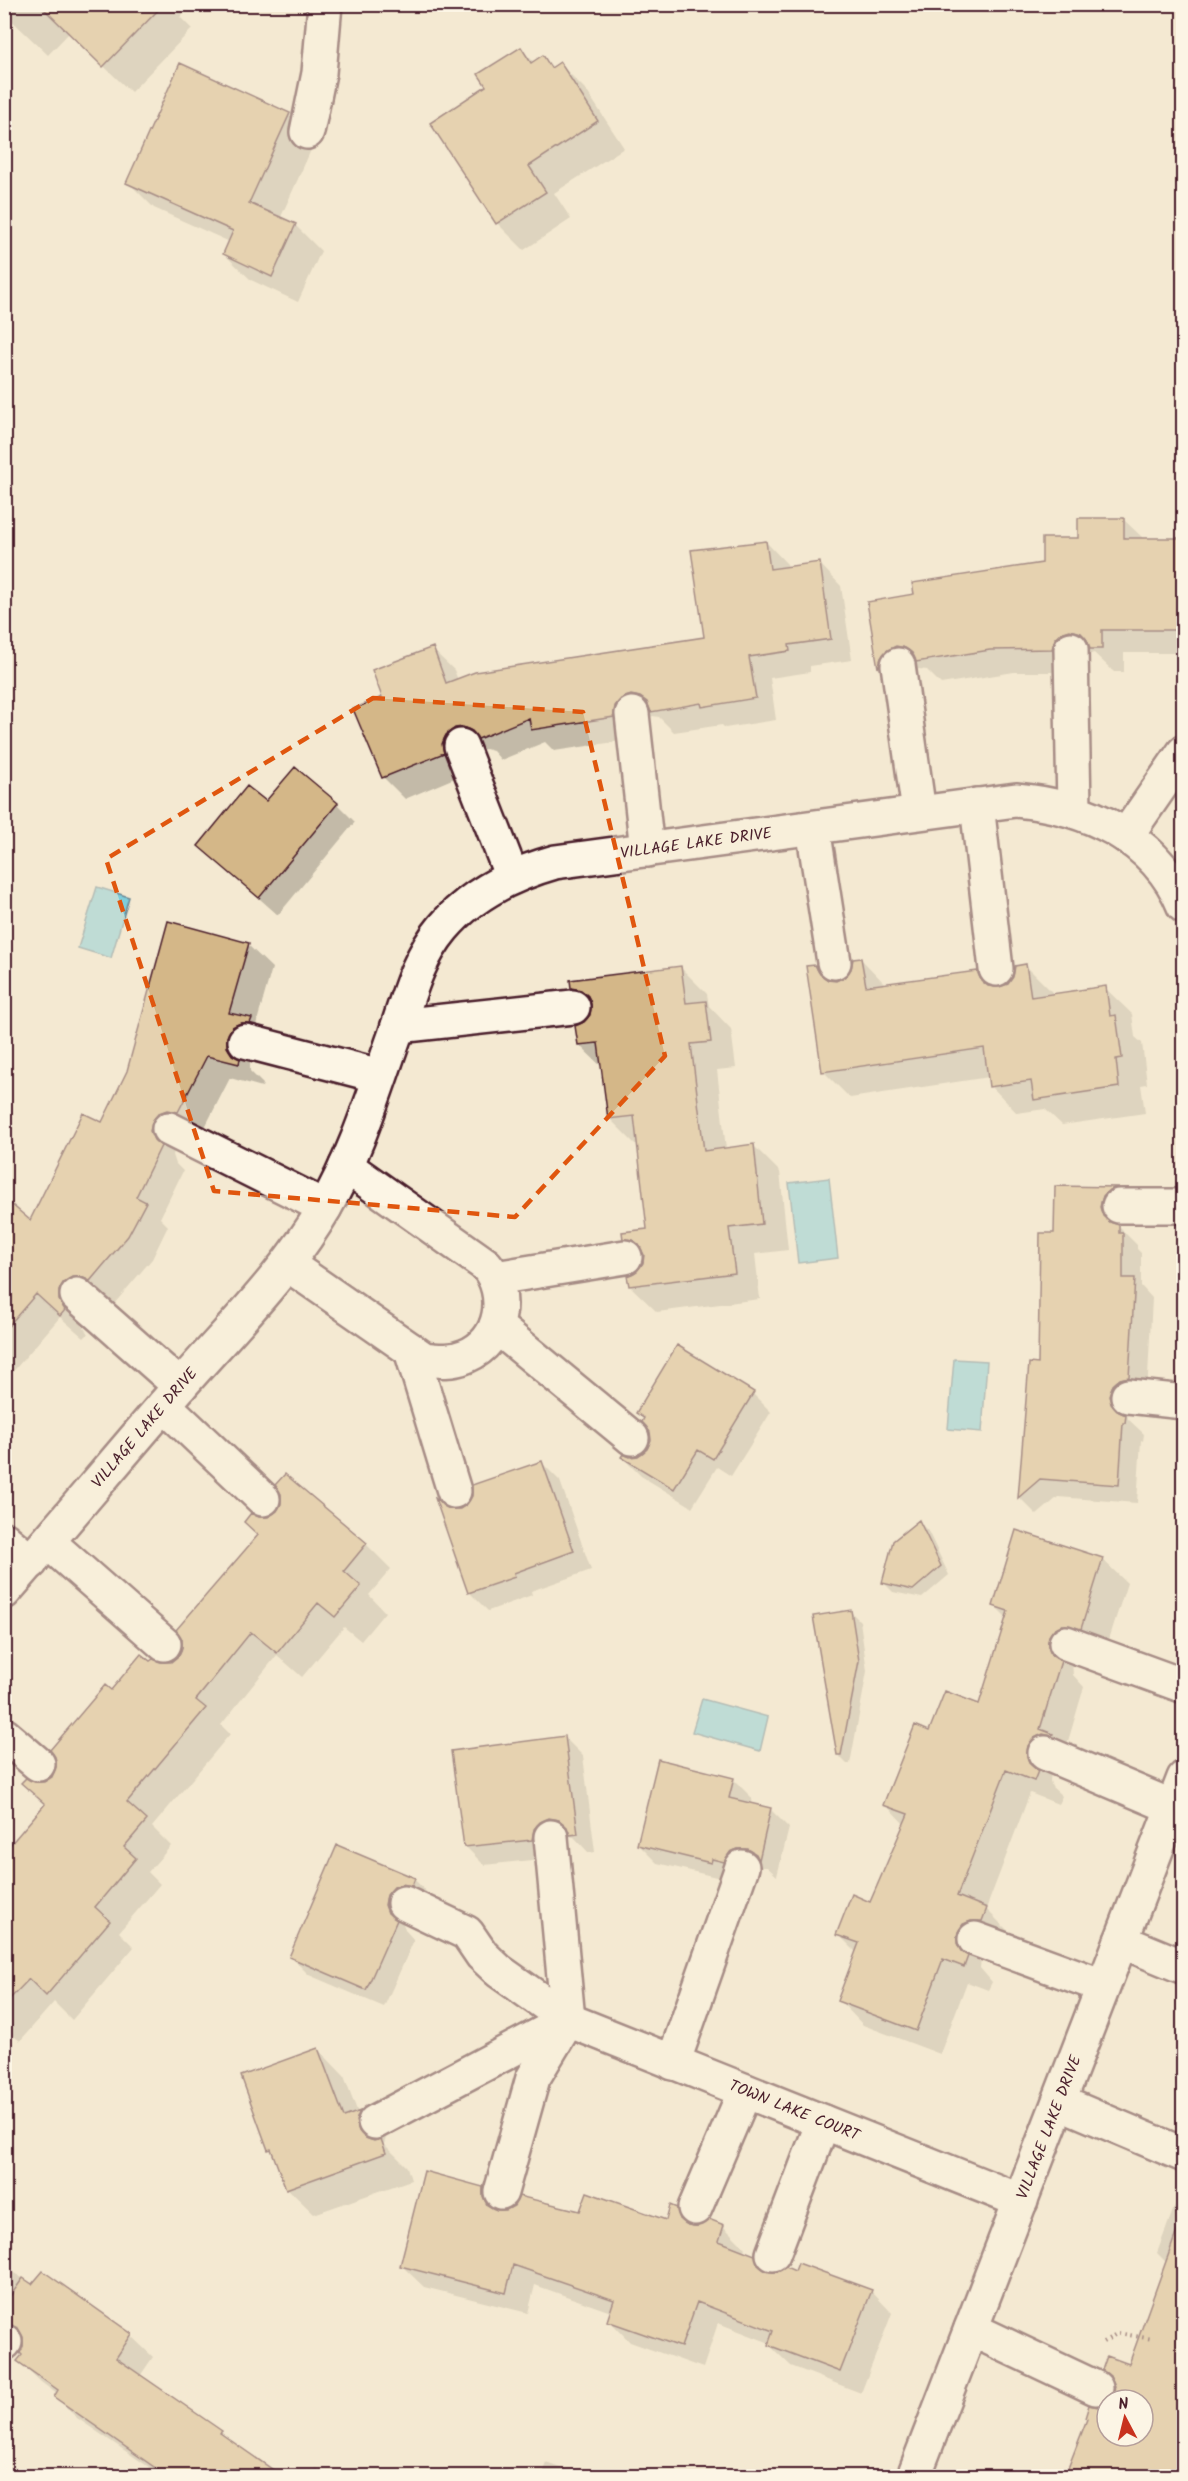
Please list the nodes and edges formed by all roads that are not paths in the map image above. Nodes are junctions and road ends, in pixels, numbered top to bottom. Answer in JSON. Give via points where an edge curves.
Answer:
{"nodes":[{"id":1,"x":326,"y":4,"type":"edge"},
{"id":2,"x":307,"y":132,"type":"dead end"},
{"id":3,"x":1071,"y":649,"type":"dead end"},
{"id":4,"x":898,"y":665,"type":"dead end"},
{"id":5,"x":632,"y":714,"type":"dead end"},
{"id":6,"x":461,"y":746,"type":"dead end"},
{"id":7,"x":1184,"y":752,"type":"edge"},
{"id":8,"x":977,"y":805,"type":"junction"},
{"id":9,"x":1074,"y":809,"type":"junction"},
{"id":10,"x":919,"y":812,"type":"junction"},
{"id":11,"x":813,"y":828,"type":"junction"},
{"id":12,"x":1126,"y":836,"type":"junction"},
{"id":13,"x":646,"y":850,"type":"junction"},
{"id":14,"x":512,"y":877,"type":"junction"},
{"id":15,"x":1183,"y":901,"type":"edge"},
{"id":16,"x":834,"y":962,"type":"dead end"},
{"id":17,"x":996,"y":969,"type":"dead end"},
{"id":18,"x":573,"y":1007,"type":"dead end"},
{"id":19,"x":398,"y":1026,"type":"junction"},
{"id":20,"x":245,"y":1041,"type":"dead end"},
{"id":21,"x":380,"y":1076,"type":"junction"},
{"id":22,"x":169,"y":1129,"type":"dead end"},
{"id":23,"x":346,"y":1166,"type":"junction"},
{"id":24,"x":1119,"y":1206,"type":"dead end"},
{"id":25,"x":1184,"y":1206,"type":"edge"},
{"id":26,"x":325,"y":1207,"type":"junction"},
{"id":27,"x":625,"y":1257,"type":"dead end"},
{"id":28,"x":287,"y":1264,"type":"junction"},
{"id":29,"x":495,"y":1278,"type":"junction"},
{"id":30,"x":77,"y":1295,"type":"dead end"},
{"id":31,"x":496,"y":1326,"type":"junction"},
{"id":32,"x":411,"y":1350,"type":"junction"},
{"id":33,"x":172,"y":1395,"type":"junction"},
{"id":34,"x":1128,"y":1396,"type":"dead end"},
{"id":35,"x":1184,"y":1402,"type":"edge"},
{"id":36,"x":632,"y":1438,"type":"dead end"},
{"id":37,"x":454,"y":1491,"type":"dead end"},
{"id":38,"x":263,"y":1499,"type":"dead end"},
{"id":39,"x":4,"y":1539,"type":"edge"},
{"id":40,"x":39,"y":1552,"type":"junction"},
{"id":41,"x":4,"y":1592,"type":"edge"},
{"id":42,"x":1066,"y":1643,"type":"dead end"},
{"id":43,"x":164,"y":1644,"type":"dead end"},
{"id":44,"x":1184,"y":1686,"type":"edge"},
{"id":45,"x":4,"y":1735,"type":"edge"},
{"id":46,"x":1045,"y":1753,"type":"dead end"},
{"id":47,"x":38,"y":1764,"type":"dead end"},
{"id":48,"x":1181,"y":1786,"type":"edge"},
{"id":49,"x":551,"y":1837,"type":"dead end"},
{"id":50,"x":742,"y":1866,"type":"dead end"},
{"id":51,"x":404,"y":1903,"type":"dead end"},
{"id":52,"x":975,"y":1939,"type":"dead end"},
{"id":53,"x":1121,"y":1941,"type":"junction"},
{"id":54,"x":1184,"y":1967,"type":"edge"},
{"id":55,"x":1103,"y":1986,"type":"junction"},
{"id":56,"x":568,"y":2020,"type":"junction"},
{"id":57,"x":674,"y":2063,"type":"junction"},
{"id":58,"x":745,"y":2091,"type":"junction"},
{"id":59,"x":1059,"y":2102,"type":"junction"},
{"id":60,"x":375,"y":2122,"type":"dead end"},
{"id":61,"x":823,"y":2122,"type":"junction"},
{"id":62,"x":1184,"y":2155,"type":"edge"},
{"id":63,"x":501,"y":2192,"type":"dead end"},
{"id":64,"x":1021,"y":2201,"type":"junction"},
{"id":65,"x":695,"y":2208,"type":"dead end"},
{"id":66,"x":772,"y":2254,"type":"dead end"},
{"id":67,"x":971,"y":2330,"type":"junction"},
{"id":68,"x":1096,"y":2388,"type":"dead end"},
{"id":69,"x":914,"y":2476,"type":"edge"}],
"edges":[{"from":1,"to":2,"type":"street","via":[[320,73]]},
{"from":3,"to":9,"type":"street"},
{"from":4,"to":10,"type":"street"},
{"from":5,"to":13,"type":"street"},
{"from":6,"to":14,"type":"street"},
{"from":7,"to":12,"type":"street"},
{"from":8,"to":9,"type":"street","name":"VILLAGE LAKE DRIVE","via":[[1016,800]]},
{"from":8,"to":10,"type":"street","name":"VILLAGE LAKE DRIVE"},
{"from":8,"to":17,"type":"street"},
{"from":9,"to":12,"type":"street","name":"VILLAGE LAKE DRIVE"},
{"from":10,"to":11,"type":"street","name":"VILLAGE LAKE DRIVE"},
{"from":11,"to":13,"type":"street","name":"VILLAGE LAKE DRIVE"},
{"from":11,"to":16,"type":"street"},
{"from":12,"to":15,"type":"street","name":"VILLAGE LAKE DRIVE","via":[[1157,864]]},
{"from":13,"to":14,"type":"street","name":"VILLAGE LAKE DRIVE","via":[[555,862]]},
{"from":14,"to":19,"type":"street","name":"VILLAGE LAKE DRIVE","via":[[473,900],[443,928],[419,963]]},
{"from":18,"to":19,"type":"street"},
{"from":19,"to":21,"type":"street","name":"VILLAGE LAKE DRIVE"},
{"from":20,"to":21,"type":"street"},
{"from":21,"to":23,"type":"street","name":"VILLAGE LAKE DRIVE"},
{"from":22,"to":26,"type":"street"},
{"from":23,"to":26,"type":"street","name":"VILLAGE LAKE DRIVE"},
{"from":23,"to":29,"type":"street","via":[[486,1264]]},
{"from":24,"to":25,"type":"street"},
{"from":26,"to":28,"type":"street","name":"VILLAGE LAKE DRIVE"},
{"from":27,"to":29,"type":"street"},
{"from":28,"to":32,"type":"street"},
{"from":28,"to":33,"type":"street","name":"VILLAGE LAKE DRIVE"},
{"from":29,"to":31,"type":"street","via":[[501,1299]]},
{"from":30,"to":33,"type":"street"},
{"from":31,"to":32,"type":"street","via":[[480,1348],[454,1360],[424,1359]]},
{"from":31,"to":36,"type":"street"},
{"from":32,"to":37,"type":"street"},
{"from":33,"to":38,"type":"street"},
{"from":33,"to":40,"type":"street","name":"VILLAGE LAKE DRIVE"},
{"from":34,"to":35,"type":"street"},
{"from":39,"to":40,"type":"street"},
{"from":40,"to":41,"type":"street","name":"VILLAGE LAKE DRIVE"},
{"from":40,"to":43,"type":"street"},
{"from":42,"to":44,"type":"street"},
{"from":45,"to":47,"type":"street"},
{"from":46,"to":48,"type":"street"},
{"from":48,"to":53,"type":"street","name":"VILLAGE LAKE DRIVE"},
{"from":49,"to":56,"type":"street"},
{"from":50,"to":57,"type":"street"},
{"from":51,"to":56,"type":"street","name":"TOWN LAKE COURT","via":[[466,1933],[499,1971]]},
{"from":52,"to":55,"type":"street"},
{"from":53,"to":54,"type":"street"},
{"from":53,"to":55,"type":"street","name":"VILLAGE LAKE DRIVE"},
{"from":55,"to":59,"type":"street","name":"VILLAGE LAKE DRIVE"},
{"from":56,"to":57,"type":"street","name":"TOWN LAKE COURT"},
{"from":56,"to":60,"type":"street"},
{"from":56,"to":63,"type":"street","via":[[533,2078]]},
{"from":57,"to":58,"type":"street","name":"TOWN LAKE COURT"},
{"from":58,"to":61,"type":"street","name":"TOWN LAKE COURT"},
{"from":58,"to":65,"type":"street"},
{"from":59,"to":62,"type":"street"},
{"from":59,"to":64,"type":"street","name":"VILLAGE LAKE DRIVE"},
{"from":61,"to":64,"type":"street","name":"TOWN LAKE COURT"},
{"from":61,"to":66,"type":"street"},
{"from":64,"to":67,"type":"street","name":"VILLAGE LAKE DRIVE"},
{"from":67,"to":68,"type":"street"},
{"from":67,"to":69,"type":"street","name":"VILLAGE LAKE DRIVE"}]}
